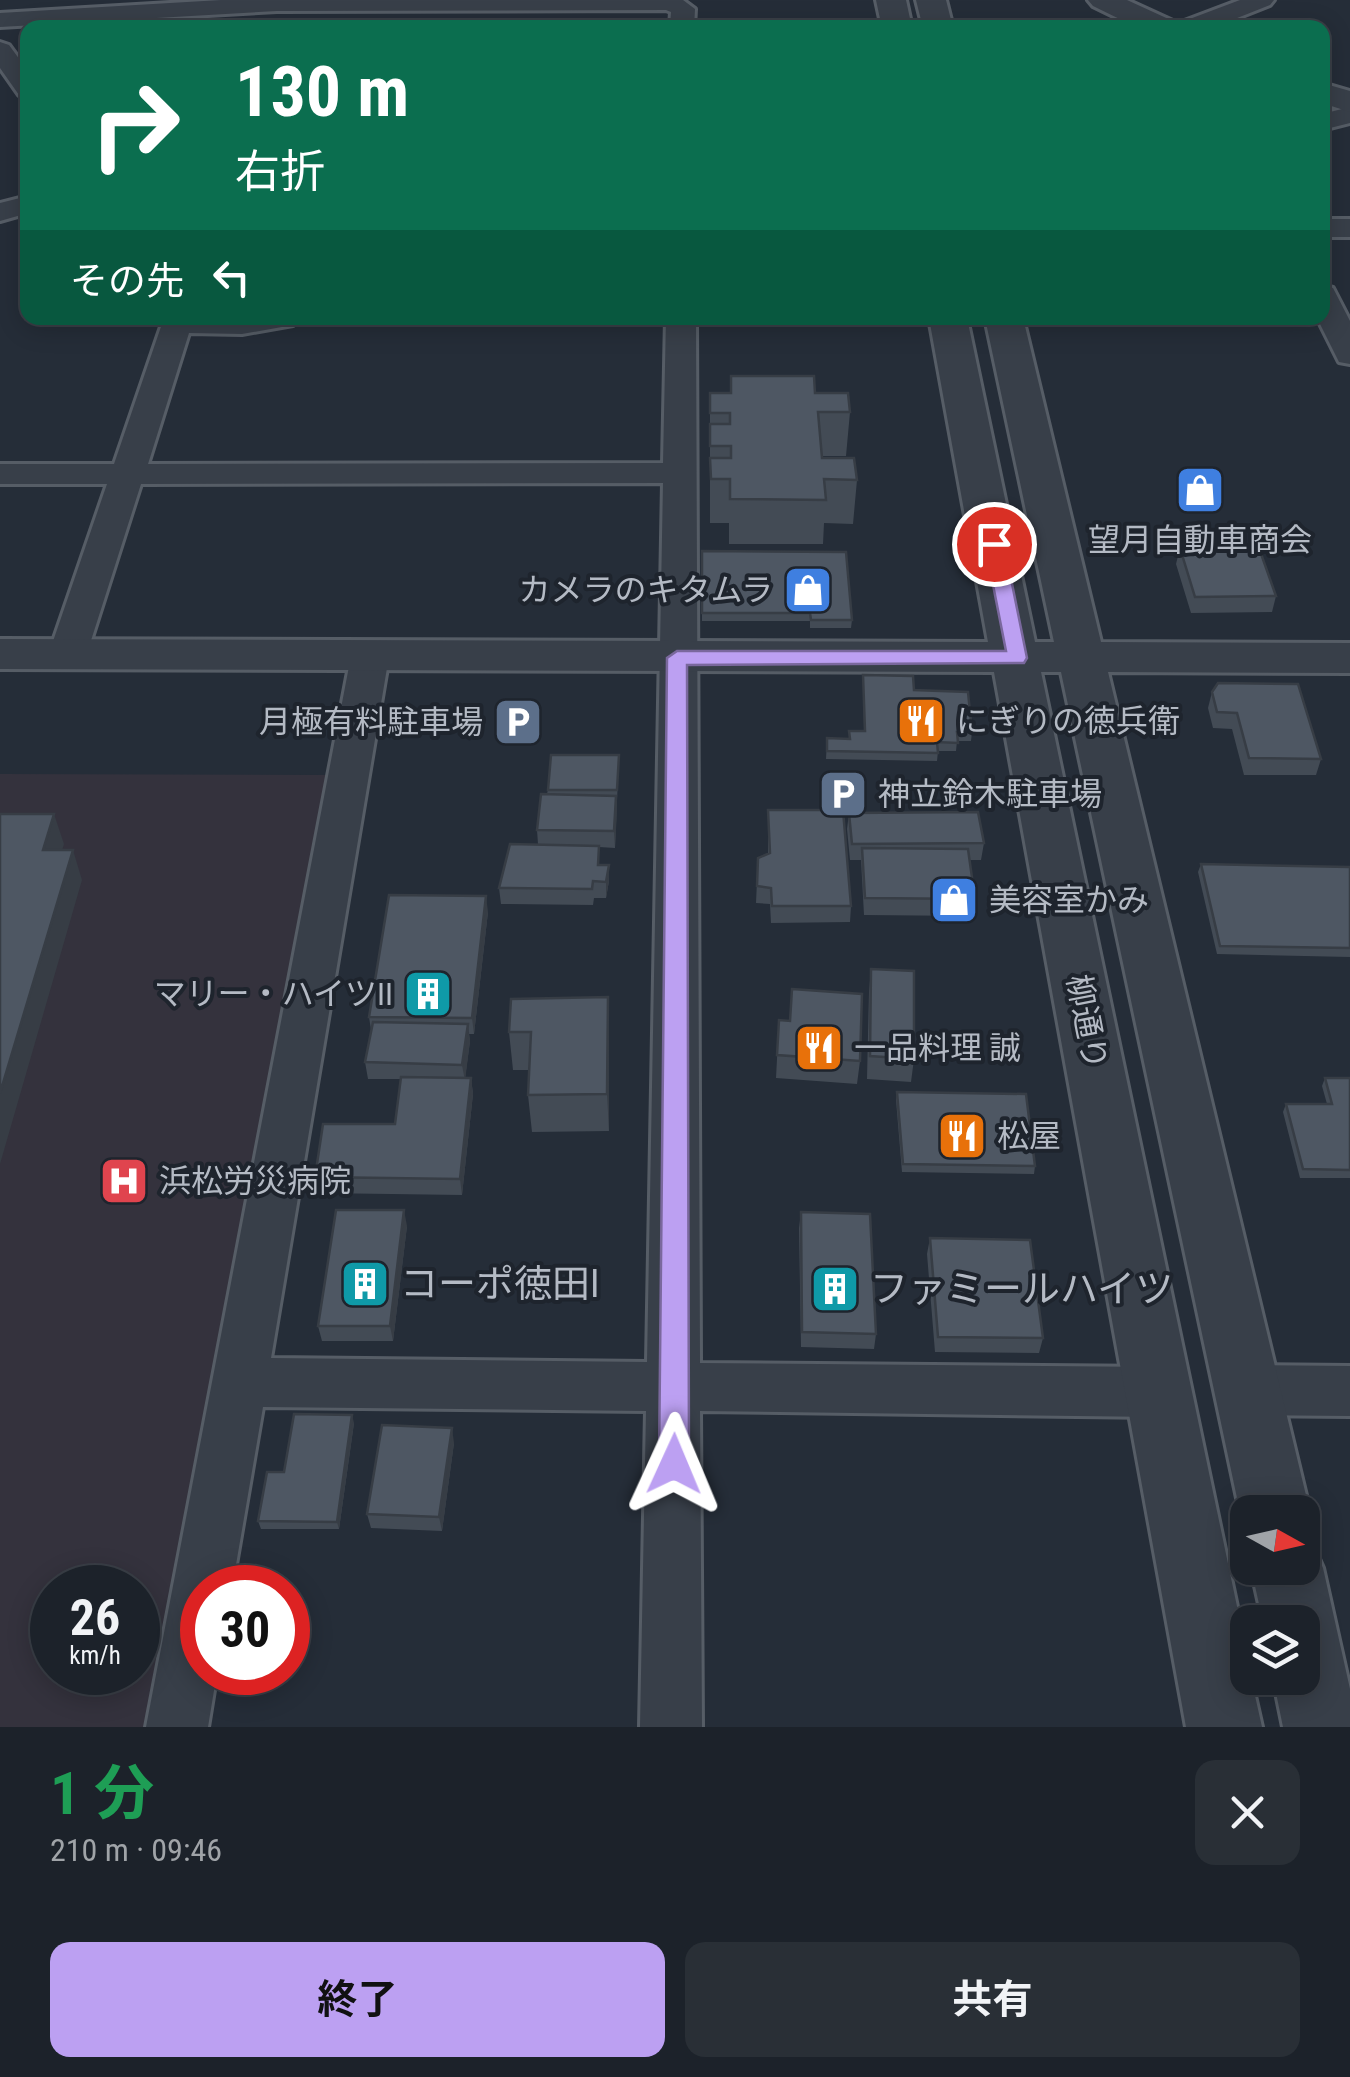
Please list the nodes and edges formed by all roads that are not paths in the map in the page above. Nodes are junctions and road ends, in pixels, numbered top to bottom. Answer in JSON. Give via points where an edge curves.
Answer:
{"nodes":[{"id":1,"x":1103,"y":0,"type":"edge"},
{"id":2,"x":1262,"y":0,"type":"edge"},
{"id":3,"x":405,"y":2,"type":"junction"},
{"id":4,"x":0,"y":20,"type":"edge"},
{"id":5,"x":402,"y":20,"type":"edge"},
{"id":6,"x":682,"y":20,"type":"edge"},
{"id":7,"x":1147,"y":20,"type":"edge"},
{"id":8,"x":1209,"y":20,"type":"edge"},
{"id":9,"x":0,"y":50,"type":"edge"},
{"id":10,"x":20,"y":79,"type":"edge"},
{"id":11,"x":1330,"y":312,"type":"edge"},
{"id":12,"x":177,"y":325,"type":"edge"},
{"id":13,"x":681,"y":325,"type":"edge"},
{"id":14,"x":949,"y":325,"type":"edge"},
{"id":15,"x":1006,"y":325,"type":"edge"},
{"id":16,"x":1350,"y":356,"type":"edge"},
{"id":17,"x":678,"y":473,"type":"junction"},
{"id":18,"x":0,"y":474,"type":"edge"},
{"id":19,"x":130,"y":474,"type":"junction"},
{"id":20,"x":0,"y":654,"type":"edge"},
{"id":21,"x":68,"y":654,"type":"junction"},
{"id":22,"x":370,"y":656,"type":"junction"},
{"id":23,"x":1082,"y":657,"type":"junction"},
{"id":24,"x":677,"y":658,"type":"junction"},
{"id":25,"x":1017,"y":658,"type":"junction"},
{"id":26,"x":1350,"y":658,"type":"edge"},
{"id":27,"x":242,"y":1382,"type":"junction"},
{"id":28,"x":675,"y":1388,"type":"junction"},
{"id":29,"x":1249,"y":1390,"type":"junction"},
{"id":30,"x":1158,"y":1392,"type":"junction"},
{"id":31,"x":1350,"y":1392,"type":"edge"},
{"id":32,"x":1271,"y":1495,"type":"edge"},
{"id":33,"x":208,"y":1565,"type":"edge"},
{"id":34,"x":183,"y":1695,"type":"edge"},
{"id":35,"x":1314,"y":1695,"type":"edge"},
{"id":36,"x":177,"y":1727,"type":"edge"},
{"id":37,"x":670,"y":1727,"type":"edge"},
{"id":38,"x":1224,"y":1727,"type":"edge"},
{"id":39,"x":1321,"y":1727,"type":"edge"}],
"edges":[{"from":1,"to":7,"type":"street"},
{"from":2,"to":8,"type":"street"},
{"from":3,"to":4,"type":"street"},
{"from":3,"to":5,"type":"street"},
{"from":3,"to":6,"type":"street","via":[[670,3],[683,9]]},
{"from":9,"to":10,"type":"street"},
{"from":11,"to":16,"type":"street"},
{"from":12,"to":19,"type":"street"},
{"from":13,"to":17,"type":"street"},
{"from":14,"to":25,"type":"street","name":"柳通り"},
{"from":15,"to":23,"type":"street"},
{"from":17,"to":19,"type":"street"},
{"from":17,"to":24,"type":"street"},
{"from":18,"to":19,"type":"street"},
{"from":19,"to":21,"type":"street"},
{"from":20,"to":21,"type":"street"},
{"from":21,"to":22,"type":"street"},
{"from":22,"to":24,"type":"street"},
{"from":22,"to":27,"type":"street"},
{"from":23,"to":25,"type":"street"},
{"from":23,"to":26,"type":"street"},
{"from":23,"to":29,"type":"street"},
{"from":24,"to":25,"type":"street"},
{"from":24,"to":28,"type":"street"},
{"from":25,"to":30,"type":"street","name":"柳通り"},
{"from":27,"to":28,"type":"street"},
{"from":27,"to":33,"type":"street"},
{"from":28,"to":30,"type":"street"},
{"from":28,"to":37,"type":"street"},
{"from":29,"to":31,"type":"street"},
{"from":29,"to":32,"type":"street"},
{"from":30,"to":38,"type":"street","name":"柳通り"},
{"from":34,"to":36,"type":"street"},
{"from":35,"to":39,"type":"street"}]}
